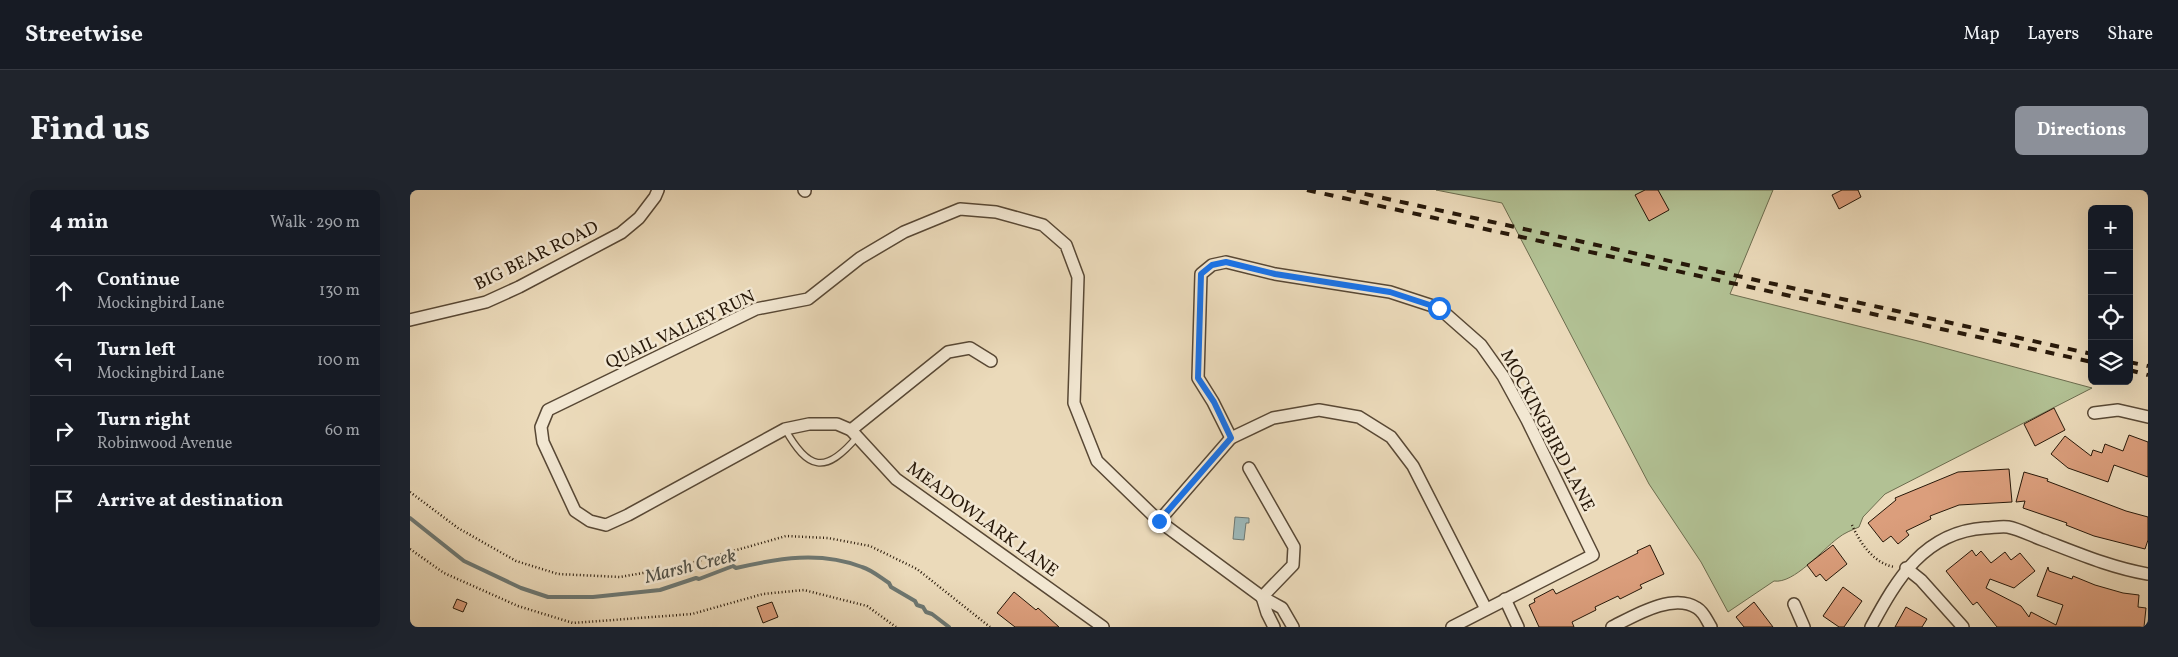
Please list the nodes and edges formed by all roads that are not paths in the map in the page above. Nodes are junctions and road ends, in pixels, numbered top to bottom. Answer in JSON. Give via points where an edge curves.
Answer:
{"nodes":[{"id":1,"x":658,"y":190,"type":"edge"},
{"id":2,"x":410,"y":320,"type":"edge"},
{"id":3,"x":991,"y":361,"type":"dead end"},
{"id":4,"x":2094,"y":413,"type":"dead end"},
{"id":5,"x":2148,"y":417,"type":"edge"},
{"id":6,"x":785,"y":429,"type":"junction"},
{"id":7,"x":854,"y":433,"type":"junction"},
{"id":8,"x":1231,"y":438,"type":"junction"},
{"id":9,"x":1249,"y":468,"type":"dead end"},
{"id":10,"x":1159,"y":521,"type":"junction"},
{"id":11,"x":1906,"y":568,"type":"junction"},
{"id":12,"x":2148,"y":574,"type":"edge"},
{"id":13,"x":1262,"y":597,"type":"junction"},
{"id":14,"x":1505,"y":599,"type":"junction"},
{"id":15,"x":1794,"y":604,"type":"dead end"},
{"id":16,"x":1486,"y":609,"type":"junction"},
{"id":17,"x":1710,"y":626,"type":"edge"},
{"id":18,"x":1103,"y":627,"type":"edge"},
{"id":19,"x":1274,"y":627,"type":"edge"},
{"id":20,"x":1293,"y":627,"type":"edge"},
{"id":21,"x":1452,"y":627,"type":"edge"},
{"id":22,"x":1518,"y":627,"type":"edge"},
{"id":23,"x":1612,"y":627,"type":"edge"},
{"id":24,"x":1804,"y":627,"type":"edge"},
{"id":25,"x":1871,"y":627,"type":"edge"},
{"id":26,"x":1963,"y":627,"type":"edge"}],
"edges":[{"from":1,"to":2,"type":"street","name":"BIG BEAR ROAD","via":[[639,218],[621,233],[520,287],[486,302]]},
{"from":3,"to":7,"type":"street","via":[[970,348],[948,352]]},
{"from":4,"to":5,"type":"street","via":[[2118,410]]},
{"from":6,"to":7,"type":"street","name":"QUAIL VALLEY RUN","via":[[809,424],[837,424]]},
{"from":6,"to":7,"type":"lane","via":[[796,448],[814,462],[826,462],[842,454]]},
{"from":6,"to":10,"type":"street","name":"QUAIL VALLEY RUN","via":[[606,525],[575,511],[543,442],[541,427],[548,410],[756,309],[808,299],[860,258],[904,232],[960,209],[996,212],[1043,225],[1066,245],[1078,277],[1074,403],[1097,461]]},
{"from":7,"to":18,"type":"street","name":"MEADOWLARK LANE","via":[[896,479]]},
{"from":8,"to":10,"type":"street"},
{"from":8,"to":14,"type":"street","name":"MOCKINGBIRD LANE","via":[[1198,378],[1201,274],[1212,265],[1226,262],[1275,274],[1390,292],[1439,308],[1481,345],[1502,376],[1593,555]]},
{"from":8,"to":16,"type":"street","via":[[1273,418],[1318,410],[1359,417],[1391,438],[1414,466]]},
{"from":9,"to":13,"type":"street","via":[[1294,547],[1293,566]]},
{"from":10,"to":13,"type":"street","name":"QUAIL VALLEY RUN"},
{"from":11,"to":12,"type":"street","via":[[1928,548],[1948,537],[1969,529],[2008,527],[2116,567]]},
{"from":11,"to":25,"type":"street"},
{"from":11,"to":26,"type":"street"},
{"from":13,"to":19,"type":"street"},
{"from":13,"to":20,"type":"street","name":"QUAIL VALLEY RUN","via":[[1282,608]]},
{"from":14,"to":16,"type":"street"},
{"from":14,"to":22,"type":"street"},
{"from":15,"to":24,"type":"street"},
{"from":16,"to":21,"type":"street"},
{"from":17,"to":23,"type":"street","via":[[1697,608],[1668,603],[1653,606]]}]}
